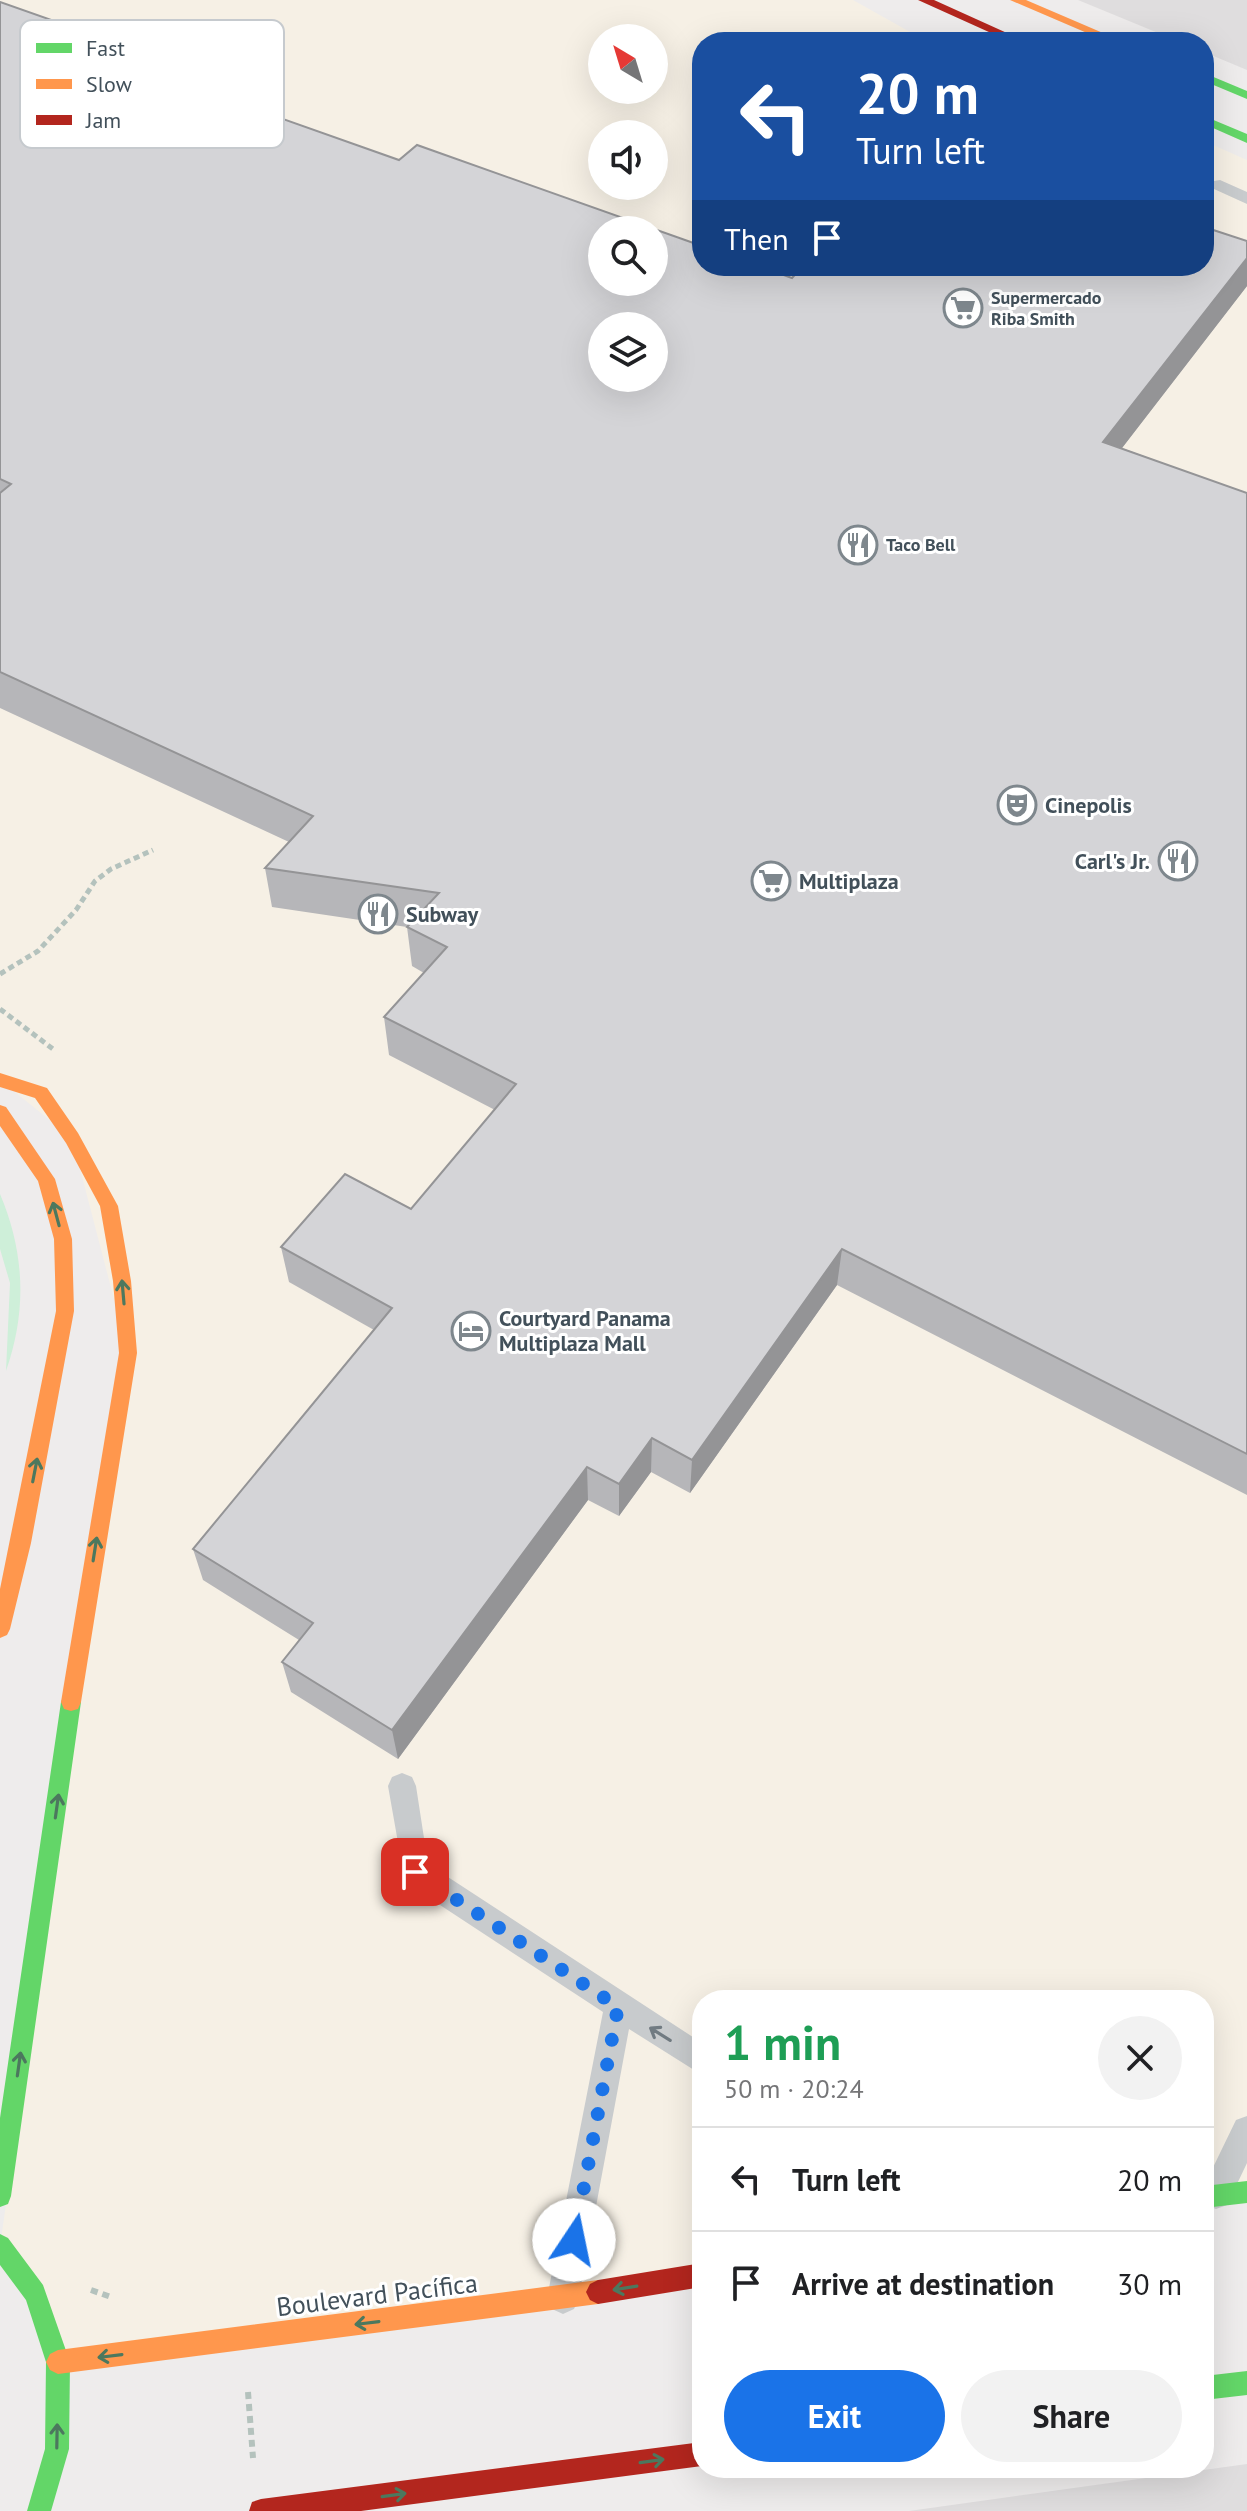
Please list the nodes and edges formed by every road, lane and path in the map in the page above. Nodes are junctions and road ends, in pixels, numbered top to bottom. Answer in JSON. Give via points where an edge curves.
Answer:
{"nodes":[{"id":1,"x":924,"y":0,"type":"edge"},
{"id":2,"x":1016,"y":0,"type":"edge"},
{"id":3,"x":998,"y":32,"type":"edge"},
{"id":4,"x":1094,"y":32,"type":"edge"},
{"id":5,"x":1214,"y":81,"type":"edge"},
{"id":6,"x":1247,"y":95,"type":"edge"},
{"id":7,"x":1214,"y":124,"type":"edge"},
{"id":8,"x":1247,"y":139,"type":"edge"},
{"id":9,"x":1220,"y":185,"type":"dead end"},
{"id":10,"x":1247,"y":199,"type":"edge"},
{"id":11,"x":153,"y":850,"type":"dead end"},
{"id":12,"x":0,"y":974,"type":"edge"},
{"id":13,"x":0,"y":1080,"type":"edge"},
{"id":14,"x":0,"y":1112,"type":"edge"},
{"id":15,"x":0,"y":1629,"type":"edge"},
{"id":16,"x":402,"y":1786,"type":"dead end"},
{"id":17,"x":618,"y":2007,"type":"junction"},
{"id":18,"x":692,"y":2054,"type":"edge"},
{"id":19,"x":1247,"y":2131,"type":"edge"},
{"id":20,"x":1214,"y":2189,"type":"edge"},
{"id":21,"x":1247,"y":2192,"type":"edge"},
{"id":22,"x":0,"y":2196,"type":"edge"},
{"id":23,"x":1214,"y":2196,"type":"edge"},
{"id":24,"x":0,"y":2246,"type":"edge"},
{"id":25,"x":692,"y":2277,"type":"edge"},
{"id":26,"x":82,"y":2284,"type":"dead end"},
{"id":27,"x":563,"y":2298,"type":"junction"},
{"id":28,"x":119,"y":2300,"type":"dead end"},
{"id":29,"x":244,"y":2339,"type":"junction"},
{"id":30,"x":58,"y":2362,"type":"junction"},
{"id":31,"x":1247,"y":2383,"type":"edge"},
{"id":32,"x":1214,"y":2387,"type":"edge"},
{"id":33,"x":692,"y":2455,"type":"edge"},
{"id":34,"x":253,"y":2464,"type":"dead end"},
{"id":35,"x":358,"y":2500,"type":"junction"},
{"id":36,"x":39,"y":2511,"type":"edge"},
{"id":37,"x":261,"y":2511,"type":"edge"},
{"id":38,"x":328,"y":2511,"type":"edge"}],
"edges":[{"from":1,"to":3,"type":"main road"},
{"from":2,"to":4,"type":"main road"},
{"from":5,"to":6,"type":"main road"},
{"from":7,"to":8,"type":"main road"},
{"from":9,"to":10,"type":"lane"},
{"from":11,"to":12,"type":"path","via":[[95,881],[38,951]]},
{"from":22,"to":13,"type":"main road","one_way":true,"via":[[128,1353],[109,1206],[41,1093]]},
{"from":15,"to":14,"type":"main road","one_way":true,"via":[[65,1311],[63,1239],[46,1179]]},
{"from":16,"to":17,"type":"lane","via":[[415,1872]]},
{"from":18,"to":17,"type":"lane","one_way":true},
{"from":17,"to":27,"type":"lane"},
{"from":19,"to":20,"type":"lane"},
{"from":21,"to":23,"type":"main road"},
{"from":24,"to":30,"type":"main road","via":[[35,2293]]},
{"from":25,"to":27,"type":"main road","name":"Boulevard Pacífica","one_way":true},
{"from":26,"to":28,"type":"path"},
{"from":27,"to":29,"type":"main road","name":"Boulevard Pacífica","one_way":true},
{"from":29,"to":30,"type":"main road","name":"Boulevard Pacífica","one_way":true},
{"from":29,"to":34,"type":"path"},
{"from":36,"to":30,"type":"main road","one_way":true,"via":[[57,2449]]},
{"from":31,"to":32,"type":"main road"},
{"from":35,"to":33,"type":"main road","one_way":true},
{"from":35,"to":37,"type":"main road"},
{"from":35,"to":38,"type":"main road"}]}
